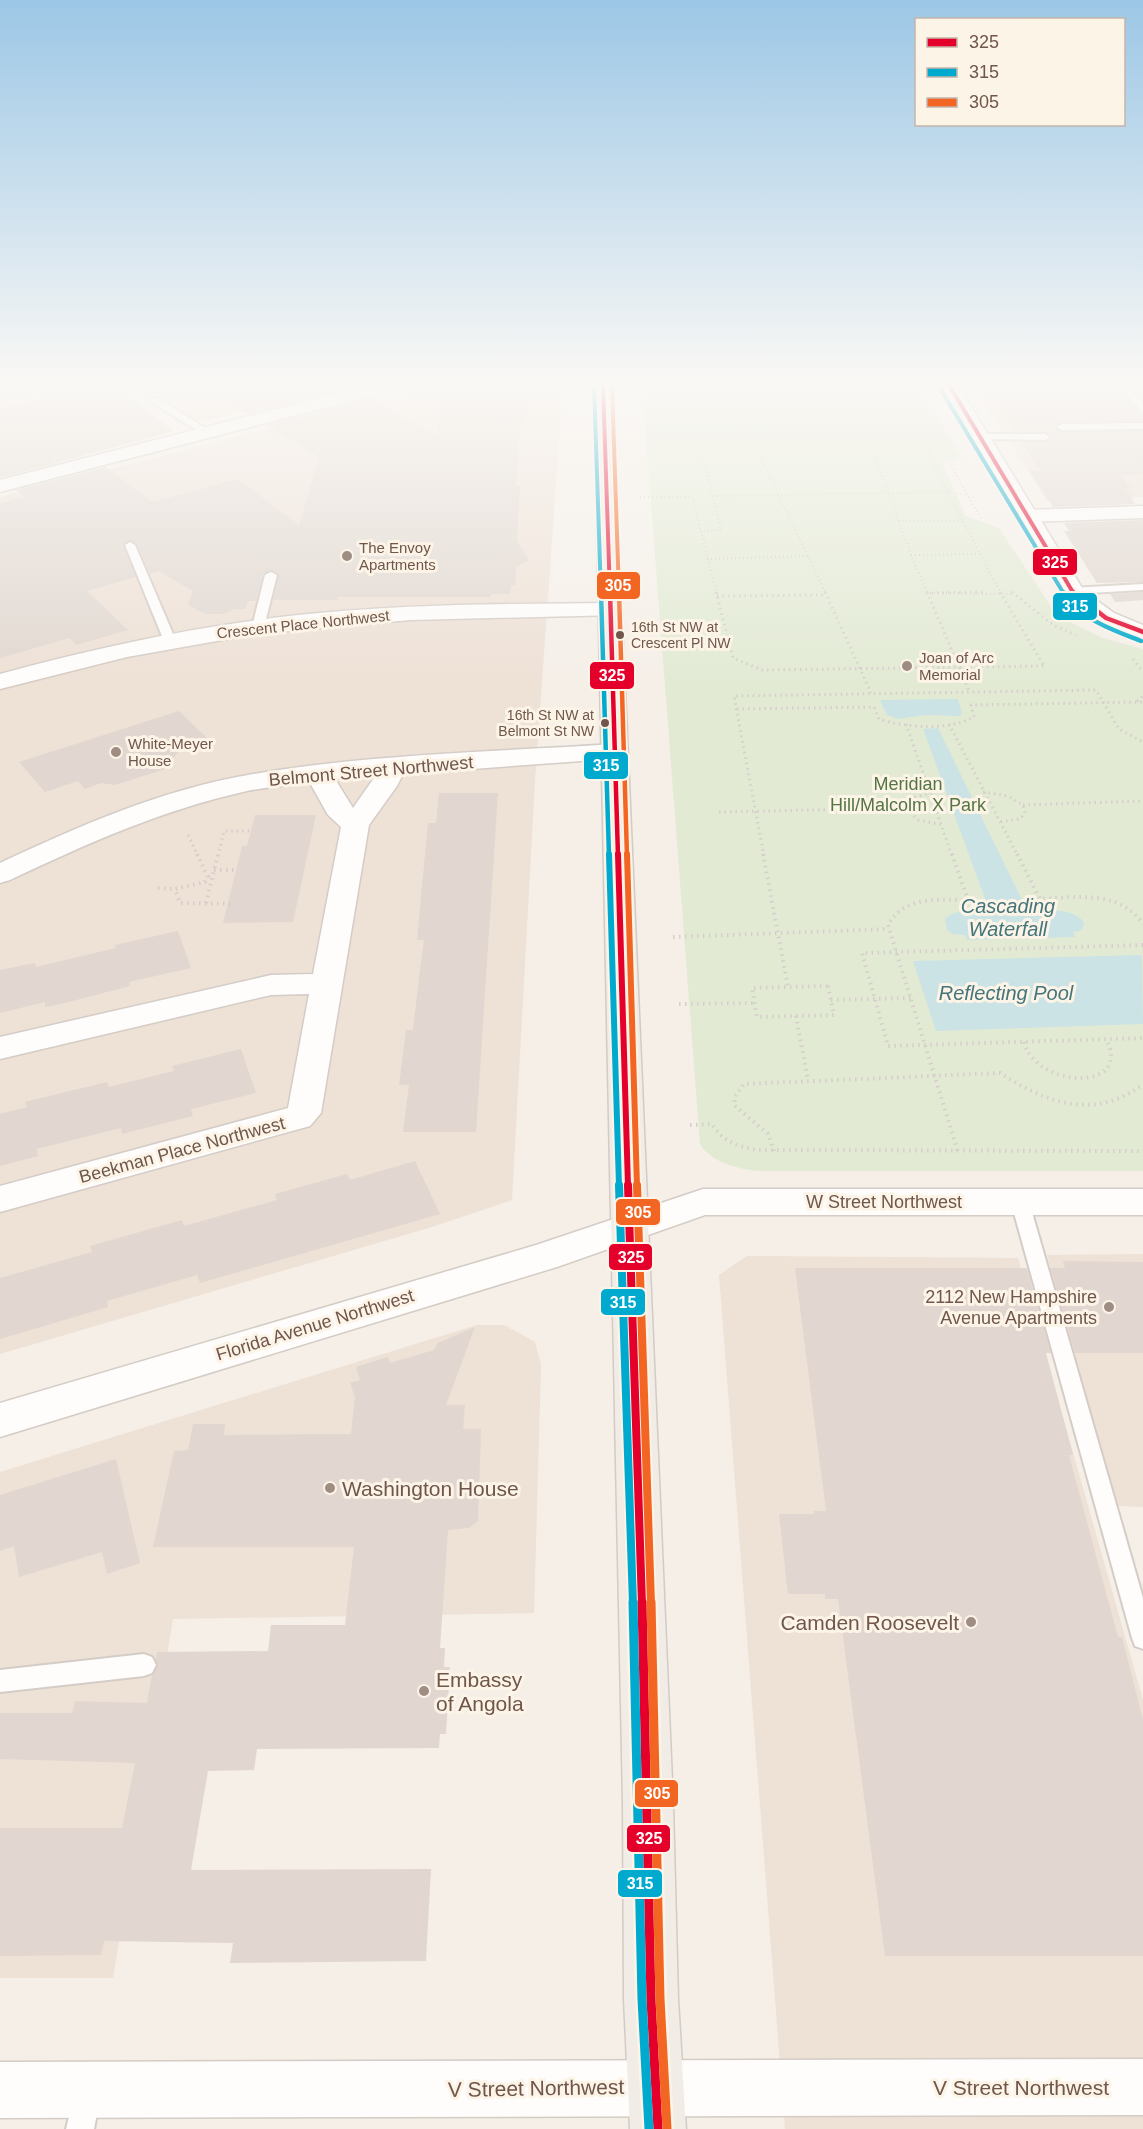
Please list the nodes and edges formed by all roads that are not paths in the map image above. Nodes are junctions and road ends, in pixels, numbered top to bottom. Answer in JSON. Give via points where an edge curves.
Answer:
{"nodes":[{"id":1,"x":607,"y":484,"type":"edge"},
{"id":2,"x":1008,"y":484,"type":"edge"},
{"id":3,"x":1143,"y":512,"type":"edge"},
{"id":4,"x":1027,"y":516,"type":"junction"},
{"id":5,"x":130,"y":545,"type":"dead end"},
{"id":6,"x":271,"y":575,"type":"dead end"},
{"id":7,"x":1143,"y":587,"type":"edge"},
{"id":8,"x":1071,"y":591,"type":"junction"},
{"id":9,"x":611,"y":610,"type":"junction"},
{"id":10,"x":258,"y":627,"type":"junction"},
{"id":11,"x":1143,"y":632,"type":"edge"},
{"id":12,"x":170,"y":641,"type":"junction"},
{"id":13,"x":0,"y":682,"type":"edge"},
{"id":14,"x":614,"y":752,"type":"junction"},
{"id":15,"x":394,"y":765,"type":"junction"},
{"id":16,"x":318,"y":772,"type":"junction"},
{"id":17,"x":355,"y":825,"type":"junction"},
{"id":18,"x":0,"y":874,"type":"edge"},
{"id":19,"x":328,"y":983,"type":"junction"},
{"id":20,"x":0,"y":1048,"type":"edge"},
{"id":21,"x":0,"y":1199,"type":"edge"},
{"id":22,"x":1020,"y":1202,"type":"junction"},
{"id":23,"x":1143,"y":1202,"type":"edge"},
{"id":24,"x":629,"y":1227,"type":"junction"},
{"id":25,"x":0,"y":1420,"type":"edge"},
{"id":26,"x":1143,"y":1638,"type":"edge"},
{"id":27,"x":144,"y":1665,"type":"dead end"},
{"id":28,"x":0,"y":1681,"type":"edge"},
{"id":29,"x":1143,"y":2087,"type":"edge"},
{"id":30,"x":0,"y":2090,"type":"edge"},
{"id":31,"x":657,"y":2108,"type":"edge"},
{"id":32,"x":84,"y":2109,"type":"edge"}],
"edges":[{"from":1,"to":9,"type":"main road"},
{"from":2,"to":4,"type":"street"},
{"from":3,"to":4,"type":"street"},
{"from":4,"to":8,"type":"street"},
{"from":5,"to":12,"type":"lane"},
{"from":6,"to":10,"type":"lane"},
{"from":7,"to":8,"type":"lane"},
{"from":8,"to":11,"type":"street","via":[[1092,610]]},
{"from":9,"to":10,"type":"street","name":"Crescent Place Northwest","via":[[401,614]]},
{"from":9,"to":14,"type":"main road"},
{"from":10,"to":12,"type":"street","name":"Crescent Place Northwest"},
{"from":12,"to":13,"type":"street","name":"Crescent Place Northwest"},
{"from":14,"to":15,"type":"street","name":"Belmont Street Northwest"},
{"from":14,"to":24,"type":"main road"},
{"from":15,"to":16,"type":"street","name":"Belmont Street Northwest"},
{"from":15,"to":17,"type":"street","name":"Beekman Place Northwest","via":[[384,786]]},
{"from":16,"to":17,"type":"street","via":[[338,809]]},
{"from":16,"to":18,"type":"street","name":"Belmont Street Northwest","via":[[247,783],[156,807],[84,834]]},
{"from":17,"to":19,"type":"street","name":"Beekman Place Northwest"},
{"from":19,"to":20,"type":"street","via":[[270,985]]},
{"from":19,"to":21,"type":"street","name":"Beekman Place Northwest","via":[[304,1113],[298,1118]]},
{"from":22,"to":23,"type":"street","name":"W Street Northwest"},
{"from":22,"to":24,"type":"street","name":"W Street Northwest","via":[[703,1202]]},
{"from":22,"to":26,"type":"lane"},
{"from":24,"to":25,"type":"street","name":"Florida Avenue Northwest","via":[[544,1257]]},
{"from":24,"to":31,"type":"main road"},
{"from":27,"to":28,"type":"lane"},
{"from":29,"to":31,"type":"street","name":"V Street Northwest"},
{"from":30,"to":32,"type":"street","name":"V Street Northwest"},
{"from":31,"to":32,"type":"street","name":"V Street Northwest","via":[[550,2089]]}]}
